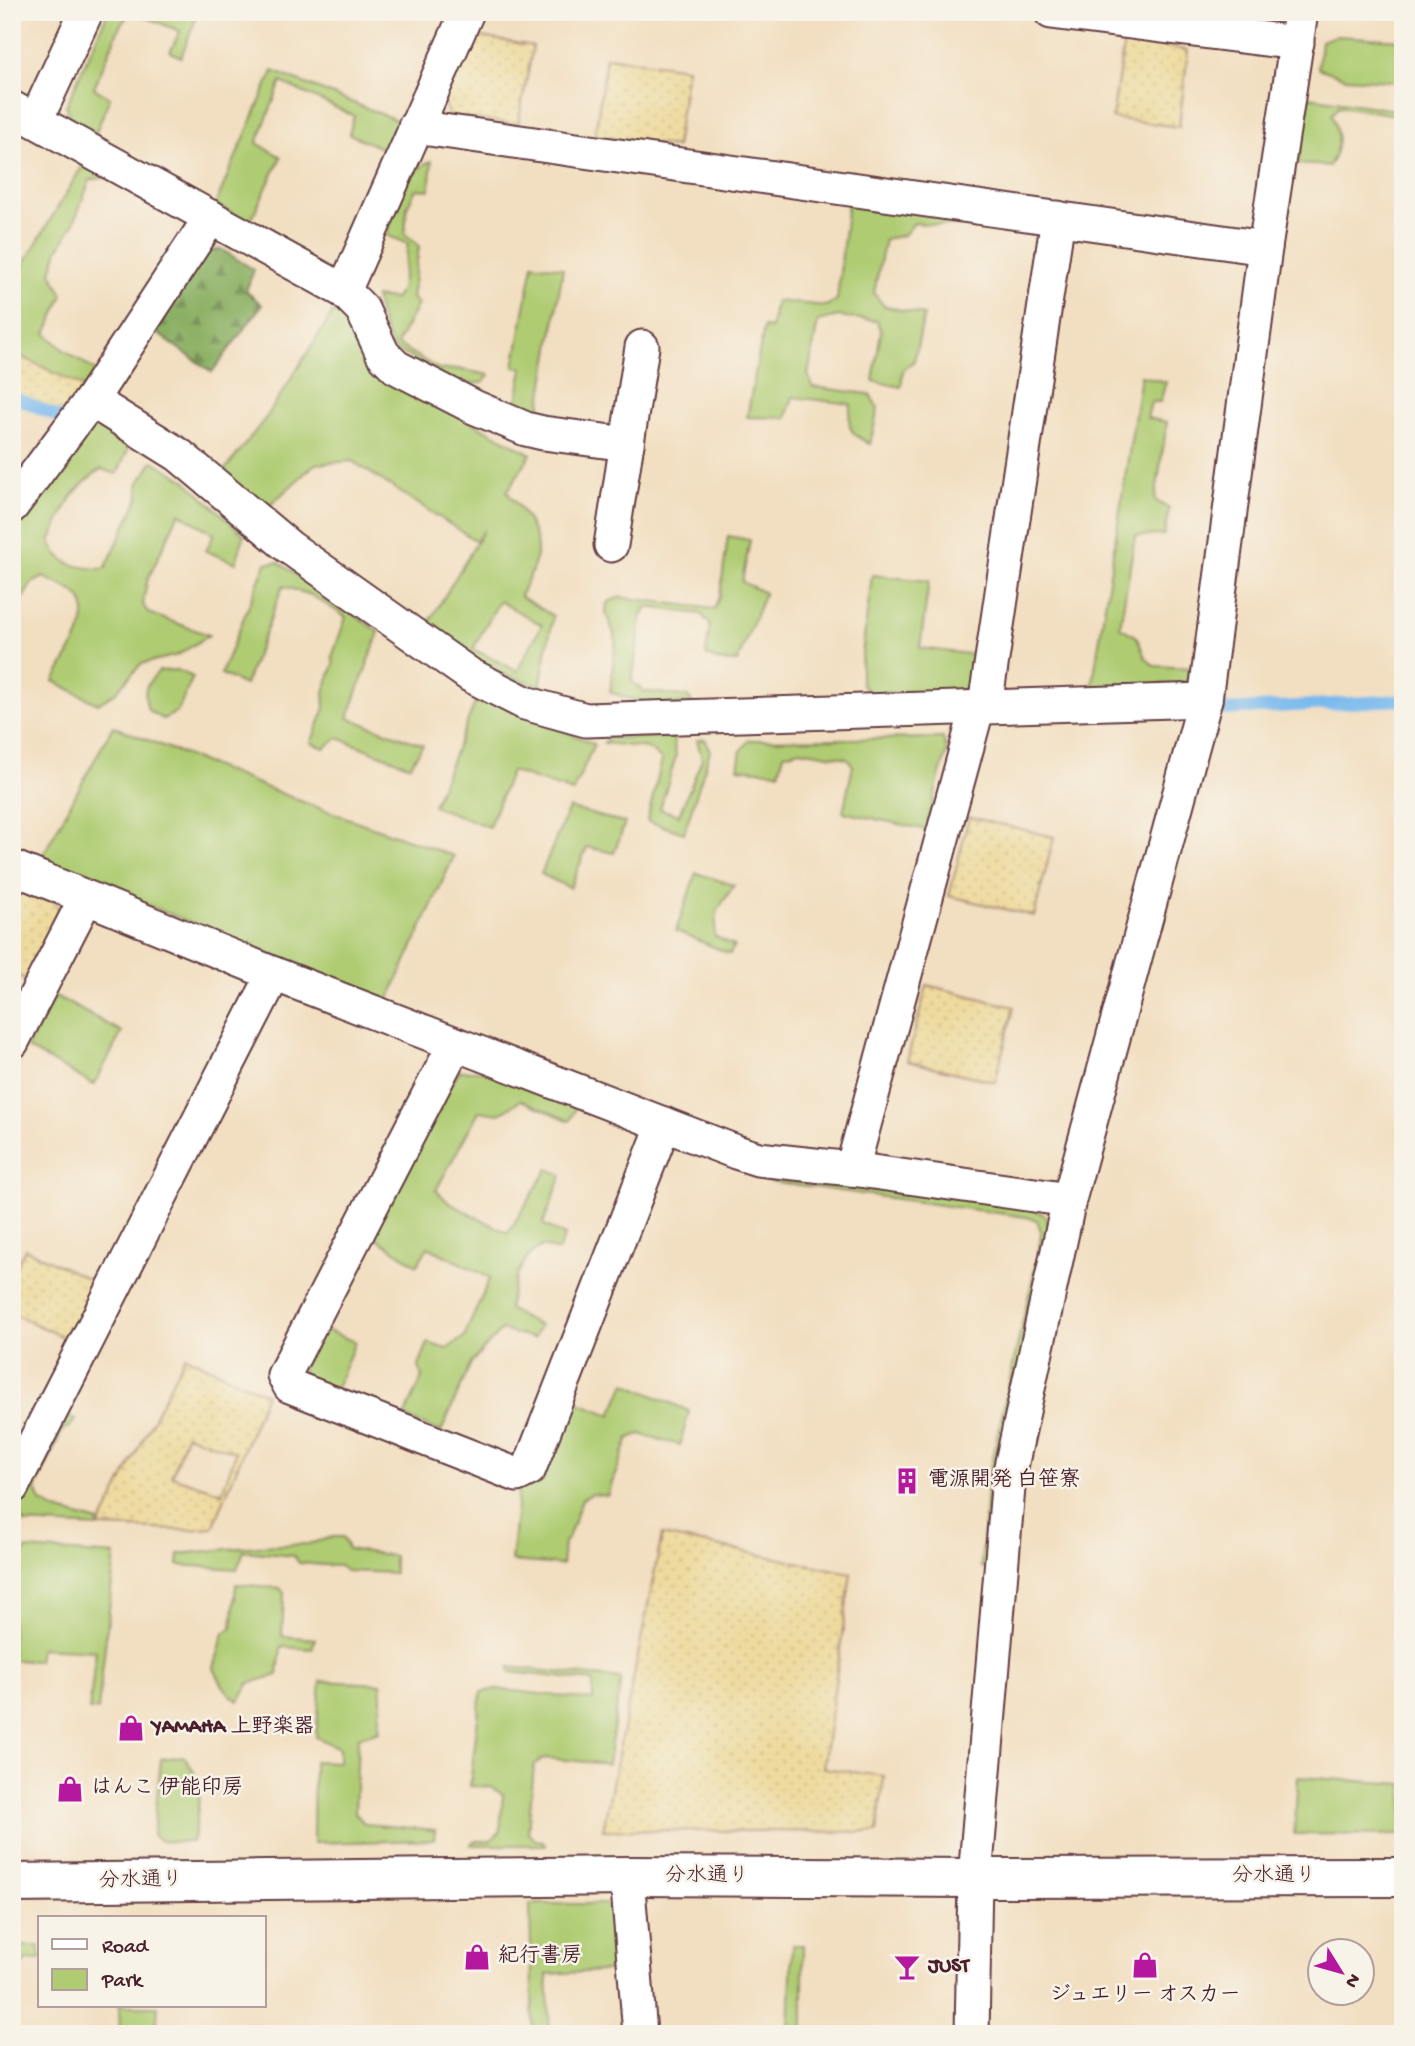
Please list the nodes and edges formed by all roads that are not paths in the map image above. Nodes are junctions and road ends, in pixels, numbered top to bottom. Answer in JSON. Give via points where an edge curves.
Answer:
{"nodes":[{"id":1,"x":86,"y":12,"type":"edge"},
{"id":2,"x":467,"y":12,"type":"edge"},
{"id":3,"x":1051,"y":12,"type":"edge"},
{"id":4,"x":1299,"y":28,"type":"edge"},
{"id":5,"x":24,"y":114,"type":"edge"},
{"id":6,"x":415,"y":127,"type":"junction"},
{"id":7,"x":211,"y":217,"type":"junction"},
{"id":8,"x":1058,"y":218,"type":"junction"},
{"id":9,"x":1265,"y":248,"type":"junction"},
{"id":10,"x":344,"y":291,"type":"junction"},
{"id":11,"x":642,"y":347,"type":"dead end"},
{"id":12,"x":91,"y":400,"type":"junction"},
{"id":13,"x":627,"y":444,"type":"junction"},
{"id":14,"x":12,"y":506,"type":"edge"},
{"id":15,"x":611,"y":545,"type":"dead end"},
{"id":16,"x":1205,"y":700,"type":"junction"},
{"id":17,"x":981,"y":706,"type":"junction"},
{"id":18,"x":12,"y":867,"type":"edge"},
{"id":19,"x":86,"y":898,"type":"junction"},
{"id":20,"x":274,"y":974,"type":"junction"},
{"id":21,"x":12,"y":1042,"type":"edge"},
{"id":22,"x":455,"y":1044,"type":"junction"},
{"id":23,"x":664,"y":1124,"type":"junction"},
{"id":24,"x":852,"y":1169,"type":"junction"},
{"id":25,"x":1069,"y":1200,"type":"junction"},
{"id":26,"x":12,"y":1487,"type":"edge"},
{"id":27,"x":627,"y":1876,"type":"junction"},
{"id":28,"x":1403,"y":1877,"type":"edge"},
{"id":29,"x":975,"y":1878,"type":"junction"},
{"id":30,"x":12,"y":1883,"type":"edge"},
{"id":31,"x":640,"y":2034,"type":"edge"},
{"id":32,"x":972,"y":2034,"type":"edge"}],
"edges":[{"from":1,"to":5,"type":"street"},
{"from":2,"to":6,"type":"street"},
{"from":3,"to":4,"type":"street"},
{"from":4,"to":9,"type":"street"},
{"from":5,"to":7,"type":"street"},
{"from":6,"to":8,"type":"street"},
{"from":6,"to":10,"type":"street"},
{"from":7,"to":10,"type":"street"},
{"from":7,"to":12,"type":"street"},
{"from":8,"to":9,"type":"street"},
{"from":8,"to":17,"type":"street"},
{"from":9,"to":16,"type":"street"},
{"from":10,"to":13,"type":"street","via":[[362,309],[383,354],[396,367],[526,429]]},
{"from":11,"to":13,"type":"street"},
{"from":12,"to":14,"type":"street"},
{"from":12,"to":17,"type":"street","via":[[178,455],[289,547],[458,667],[525,703],[586,720]]},
{"from":13,"to":15,"type":"street"},
{"from":16,"to":17,"type":"street"},
{"from":16,"to":25,"type":"street"},
{"from":17,"to":24,"type":"street"},
{"from":18,"to":19,"type":"street"},
{"from":19,"to":20,"type":"street"},
{"from":19,"to":21,"type":"street"},
{"from":20,"to":22,"type":"street"},
{"from":20,"to":26,"type":"street"},
{"from":22,"to":23,"type":"street"},
{"from":22,"to":23,"type":"street","via":[[284,1376],[290,1386],[517,1475],[529,1469]]},
{"from":23,"to":24,"type":"street","via":[[736,1153]]},
{"from":24,"to":25,"type":"street"},
{"from":25,"to":29,"type":"street","via":[[1009,1475]]},
{"from":27,"to":29,"type":"street","name":"分水通り"},
{"from":27,"to":30,"type":"street","name":"分水通り"},
{"from":27,"to":31,"type":"street"},
{"from":28,"to":29,"type":"street","name":"分水通り"},
{"from":29,"to":32,"type":"street"}]}
